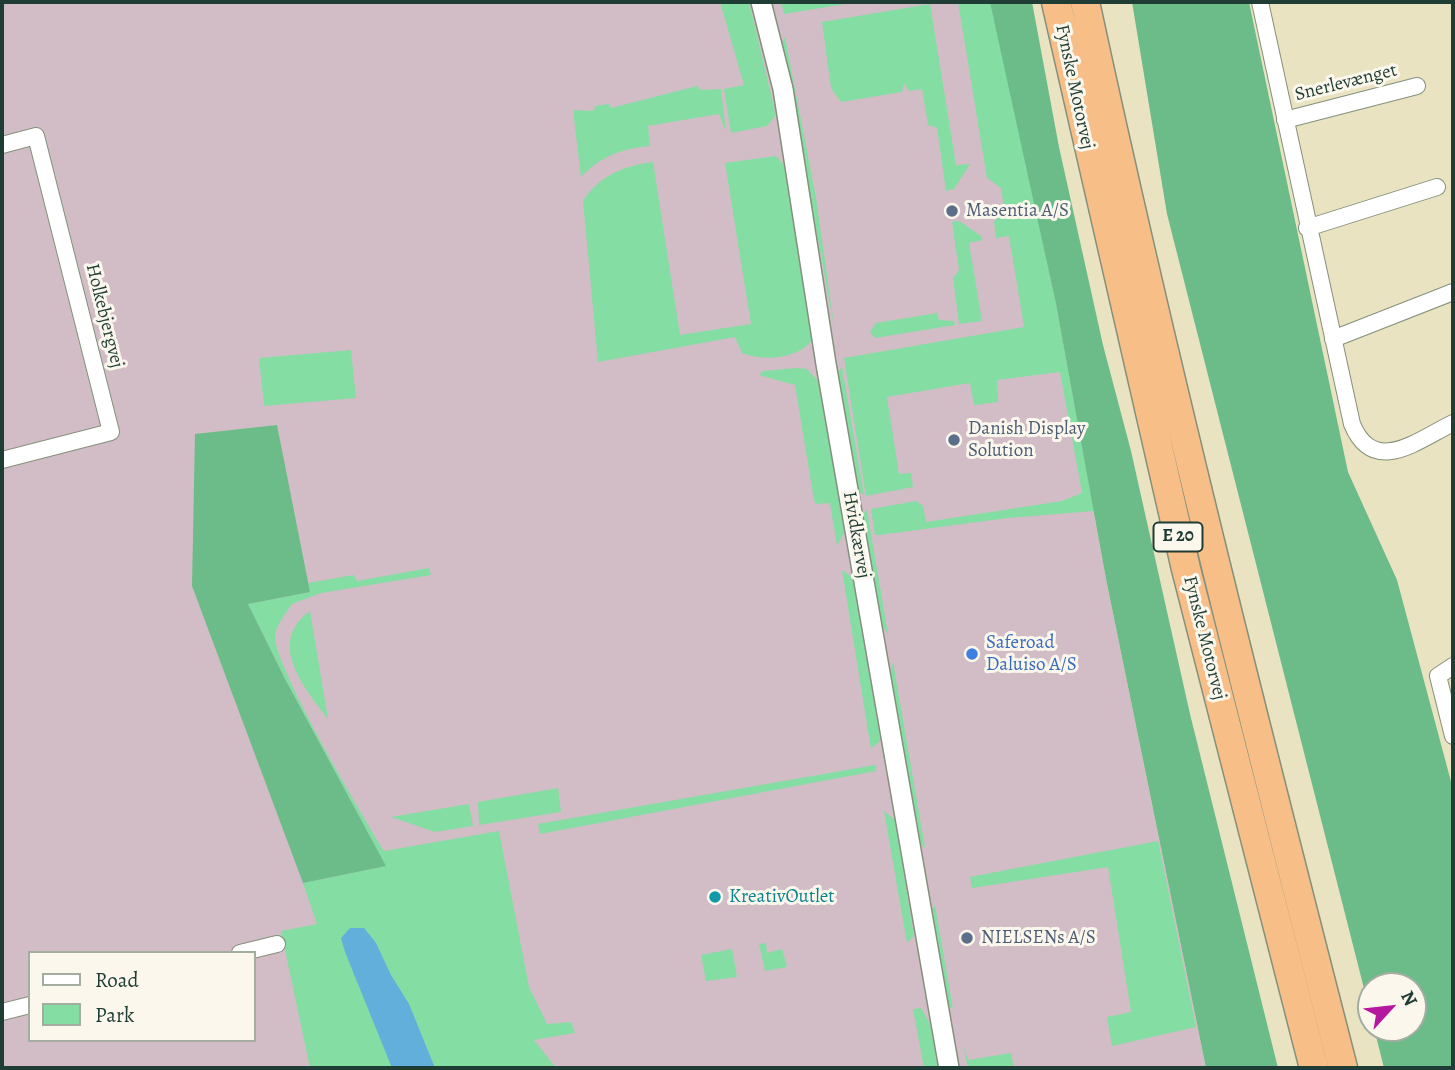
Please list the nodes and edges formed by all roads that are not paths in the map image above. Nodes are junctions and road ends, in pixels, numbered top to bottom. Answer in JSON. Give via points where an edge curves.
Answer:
{"nodes":[{"id":1,"x":761,"y":2,"type":"edge"},
{"id":2,"x":1056,"y":2,"type":"edge"},
{"id":3,"x":1085,"y":2,"type":"edge"},
{"id":4,"x":1260,"y":2,"type":"edge"},
{"id":5,"x":1417,"y":86,"type":"dead end"},
{"id":6,"x":1285,"y":120,"type":"junction"},
{"id":7,"x":2,"y":145,"type":"edge"},
{"id":8,"x":1437,"y":187,"type":"dead end"},
{"id":9,"x":1307,"y":228,"type":"junction"},
{"id":10,"x":1453,"y":292,"type":"edge"},
{"id":11,"x":1333,"y":339,"type":"junction"},
{"id":12,"x":1453,"y":422,"type":"edge"},
{"id":13,"x":2,"y":460,"type":"edge"},
{"id":14,"x":1453,"y":666,"type":"edge"},
{"id":15,"x":1453,"y":736,"type":"edge"},
{"id":16,"x":277,"y":944,"type":"dead end"},
{"id":17,"x":248,"y":951,"type":"edge"},
{"id":18,"x":28,"y":1006,"type":"edge"},
{"id":19,"x":2,"y":1012,"type":"edge"},
{"id":20,"x":949,"y":1068,"type":"edge"},
{"id":21,"x":1314,"y":1068,"type":"edge"},
{"id":22,"x":1343,"y":1068,"type":"edge"}],
"edges":[{"from":1,"to":20,"type":"street","name":"Hvidkærvej","via":[[783,89]]},
{"from":2,"to":21,"type":"highway","name":"Fynske Motorvej","number":"E 20","via":[[1186,569]]},
{"from":3,"to":22,"type":"highway","name":"Fynske Motorvej","number":"E 20","via":[[1214,564]]},
{"from":4,"to":6,"type":"street","name":"Snerlevænget"},
{"from":5,"to":6,"type":"street","name":"Snerlevænget"},
{"from":6,"to":9,"type":"street","name":"Snerlevænget"},
{"from":7,"to":13,"type":"street","name":"Holkebjergvej","via":[[36,136],[111,432]]},
{"from":8,"to":9,"type":"street"},
{"from":9,"to":11,"type":"street","name":"Snerlevænget"},
{"from":10,"to":11,"type":"street"},
{"from":11,"to":12,"type":"street","name":"Snerlevænget","via":[[1352,424],[1359,441],[1370,450],[1396,450]]},
{"from":14,"to":15,"type":"street","via":[[1438,676]]},
{"from":16,"to":17,"type":"street"},
{"from":18,"to":19,"type":"street"}]}
